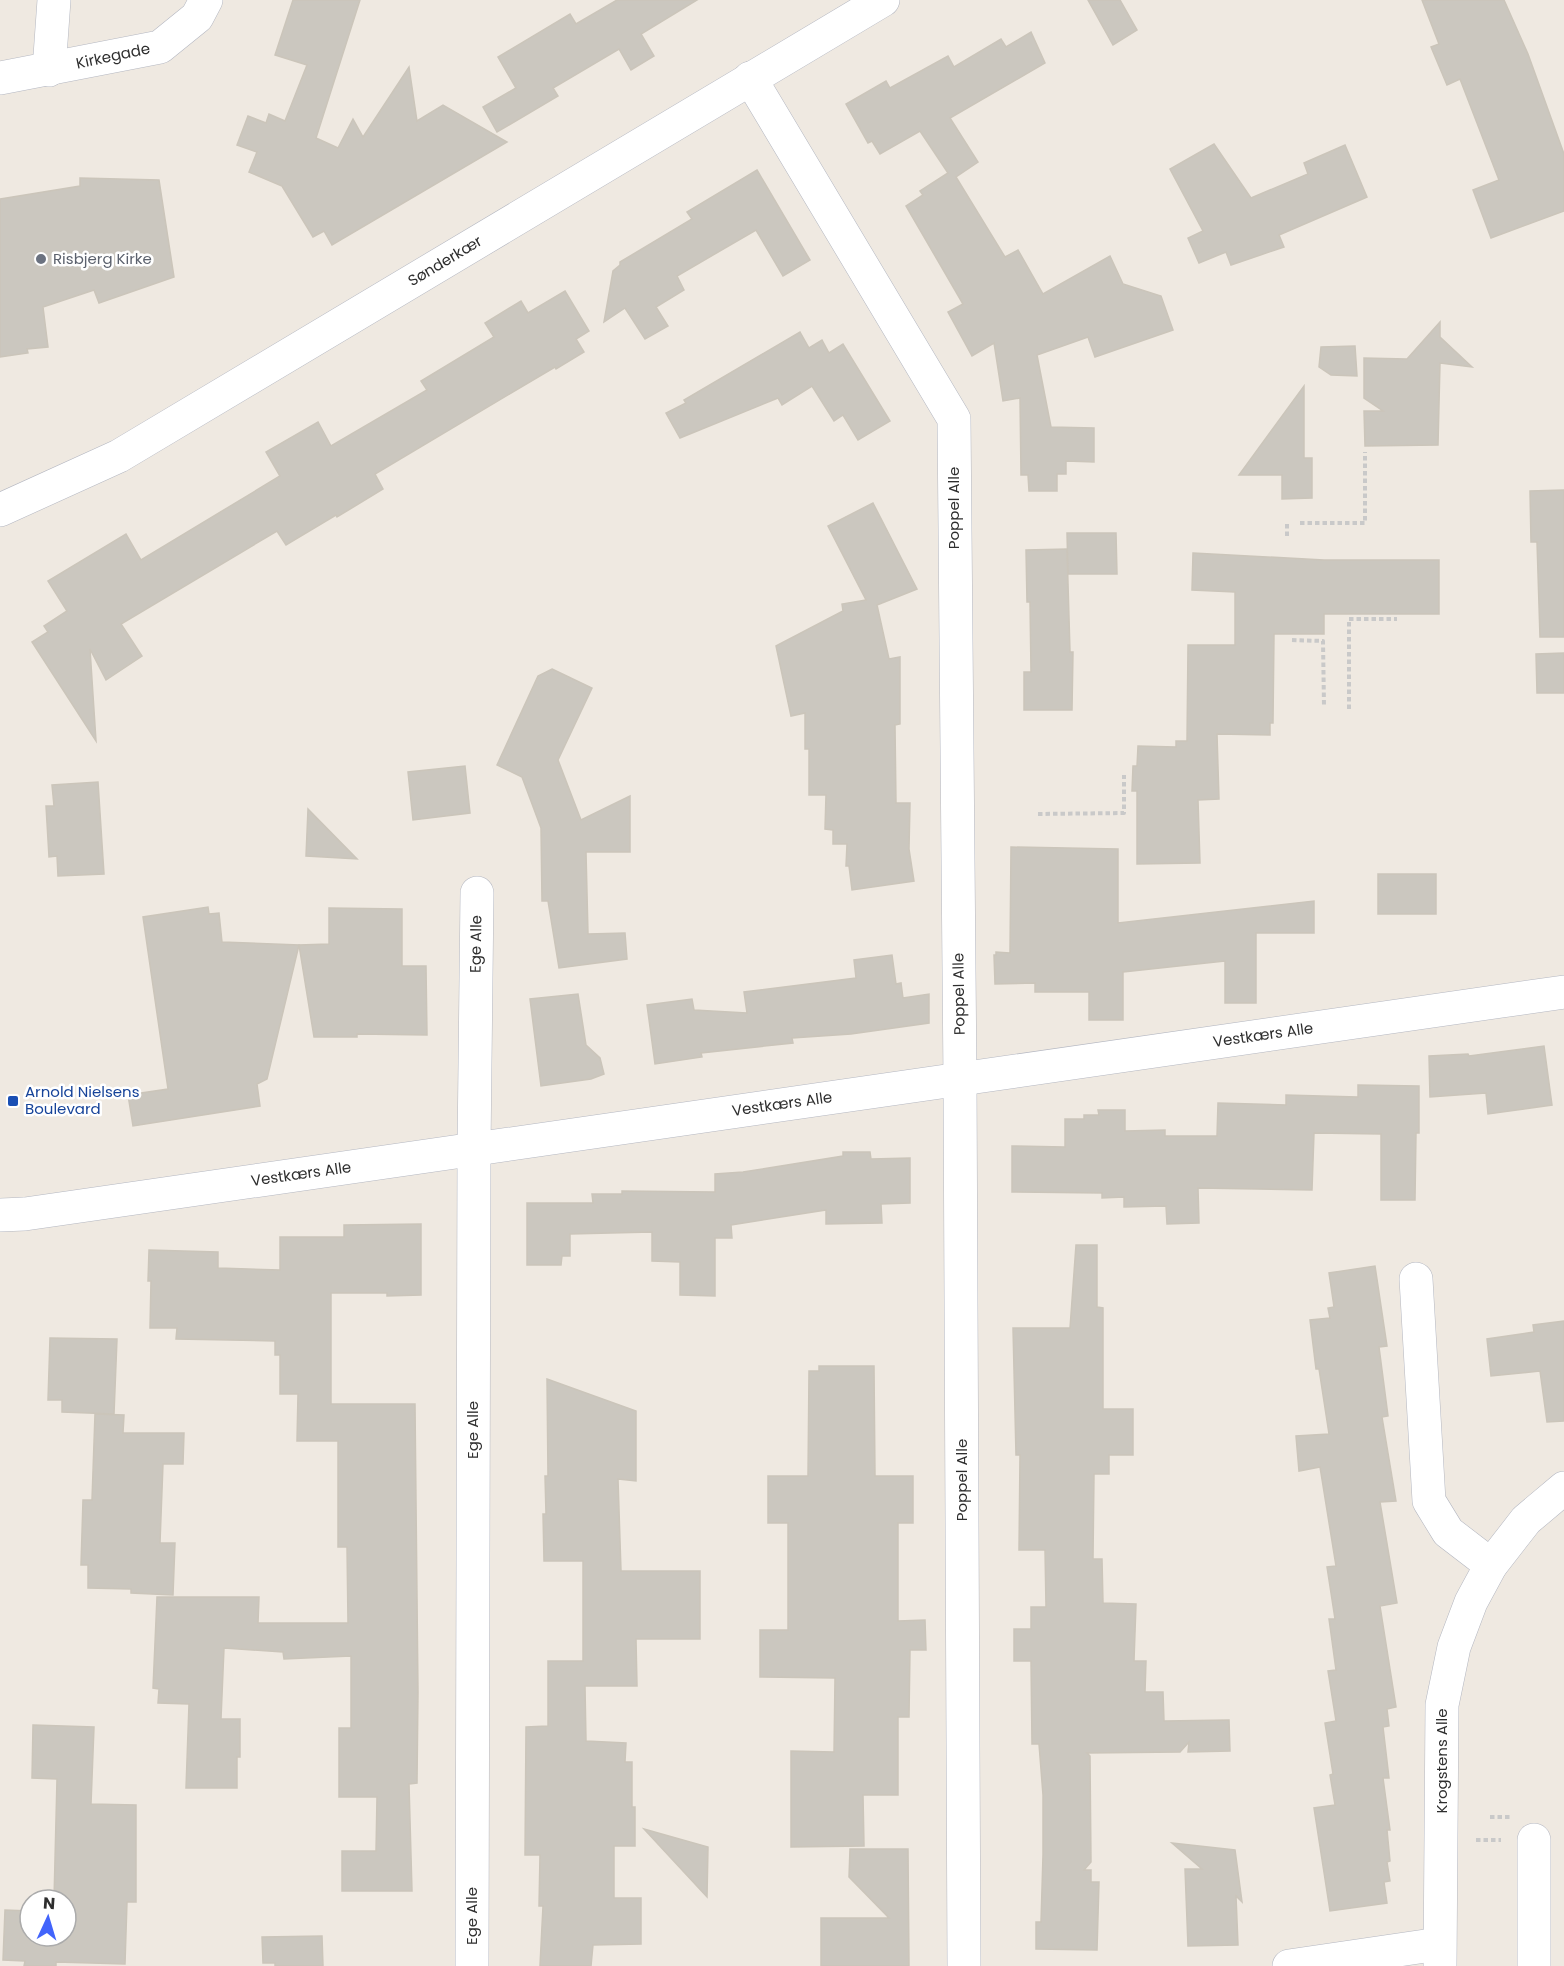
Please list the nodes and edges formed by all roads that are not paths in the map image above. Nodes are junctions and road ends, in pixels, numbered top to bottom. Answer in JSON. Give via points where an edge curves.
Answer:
{"nodes":[{"id":1,"x":54,"y":0,"type":"edge"},
{"id":2,"x":206,"y":0,"type":"edge"},
{"id":3,"x":883,"y":0,"type":"edge"},
{"id":4,"x":50,"y":70,"type":"junction"},
{"id":5,"x":0,"y":78,"type":"edge"},
{"id":6,"x":750,"y":78,"type":"junction"},
{"id":7,"x":0,"y":510,"type":"edge"},
{"id":8,"x":477,"y":893,"type":"dead end"},
{"id":9,"x":1564,"y":992,"type":"edge"},
{"id":10,"x":960,"y":1079,"type":"junction"},
{"id":11,"x":474,"y":1149,"type":"junction"},
{"id":12,"x":0,"y":1215,"type":"edge"},
{"id":13,"x":1416,"y":1279,"type":"dead end"},
{"id":14,"x":1564,"y":1488,"type":"edge"},
{"id":15,"x":1491,"y":1565,"type":"junction"},
{"id":16,"x":1534,"y":1840,"type":"dead end"},
{"id":17,"x":1440,"y":1955,"type":"edge"},
{"id":18,"x":472,"y":1966,"type":"edge"},
{"id":19,"x":964,"y":1966,"type":"edge"},
{"id":20,"x":1289,"y":1966,"type":"edge"},
{"id":21,"x":1534,"y":1966,"type":"edge"}],
"edges":[{"from":1,"to":4,"type":"street"},
{"from":2,"to":4,"type":"street","name":"Kirkegade","via":[[197,17],[160,46]]},
{"from":3,"to":6,"type":"street","name":"Sønderkær"},
{"from":4,"to":5,"type":"street","name":"Kirkegade"},
{"from":6,"to":7,"type":"street","name":"Sønderkær","via":[[118,456]]},
{"from":6,"to":10,"type":"street","name":"Poppel Alle","via":[[954,418]]},
{"from":8,"to":11,"type":"street","name":"Ege Alle"},
{"from":9,"to":10,"type":"street","name":"Vestkærs Alle"},
{"from":10,"to":11,"type":"street","name":"Vestkærs Alle"},
{"from":10,"to":19,"type":"street","name":"Poppel Alle"},
{"from":11,"to":12,"type":"street","name":"Vestkærs Alle"},
{"from":11,"to":18,"type":"street","name":"Ege Alle"},
{"from":13,"to":15,"type":"street","via":[[1429,1501],[1448,1532]]},
{"from":14,"to":15,"type":"street","name":"Krogstens Alle","via":[[1526,1520]]},
{"from":15,"to":17,"type":"street","name":"Krogstens Alle","via":[[1471,1602],[1454,1647],[1442,1705]]},
{"from":16,"to":21,"type":"street"},
{"from":17,"to":20,"type":"street"}]}
